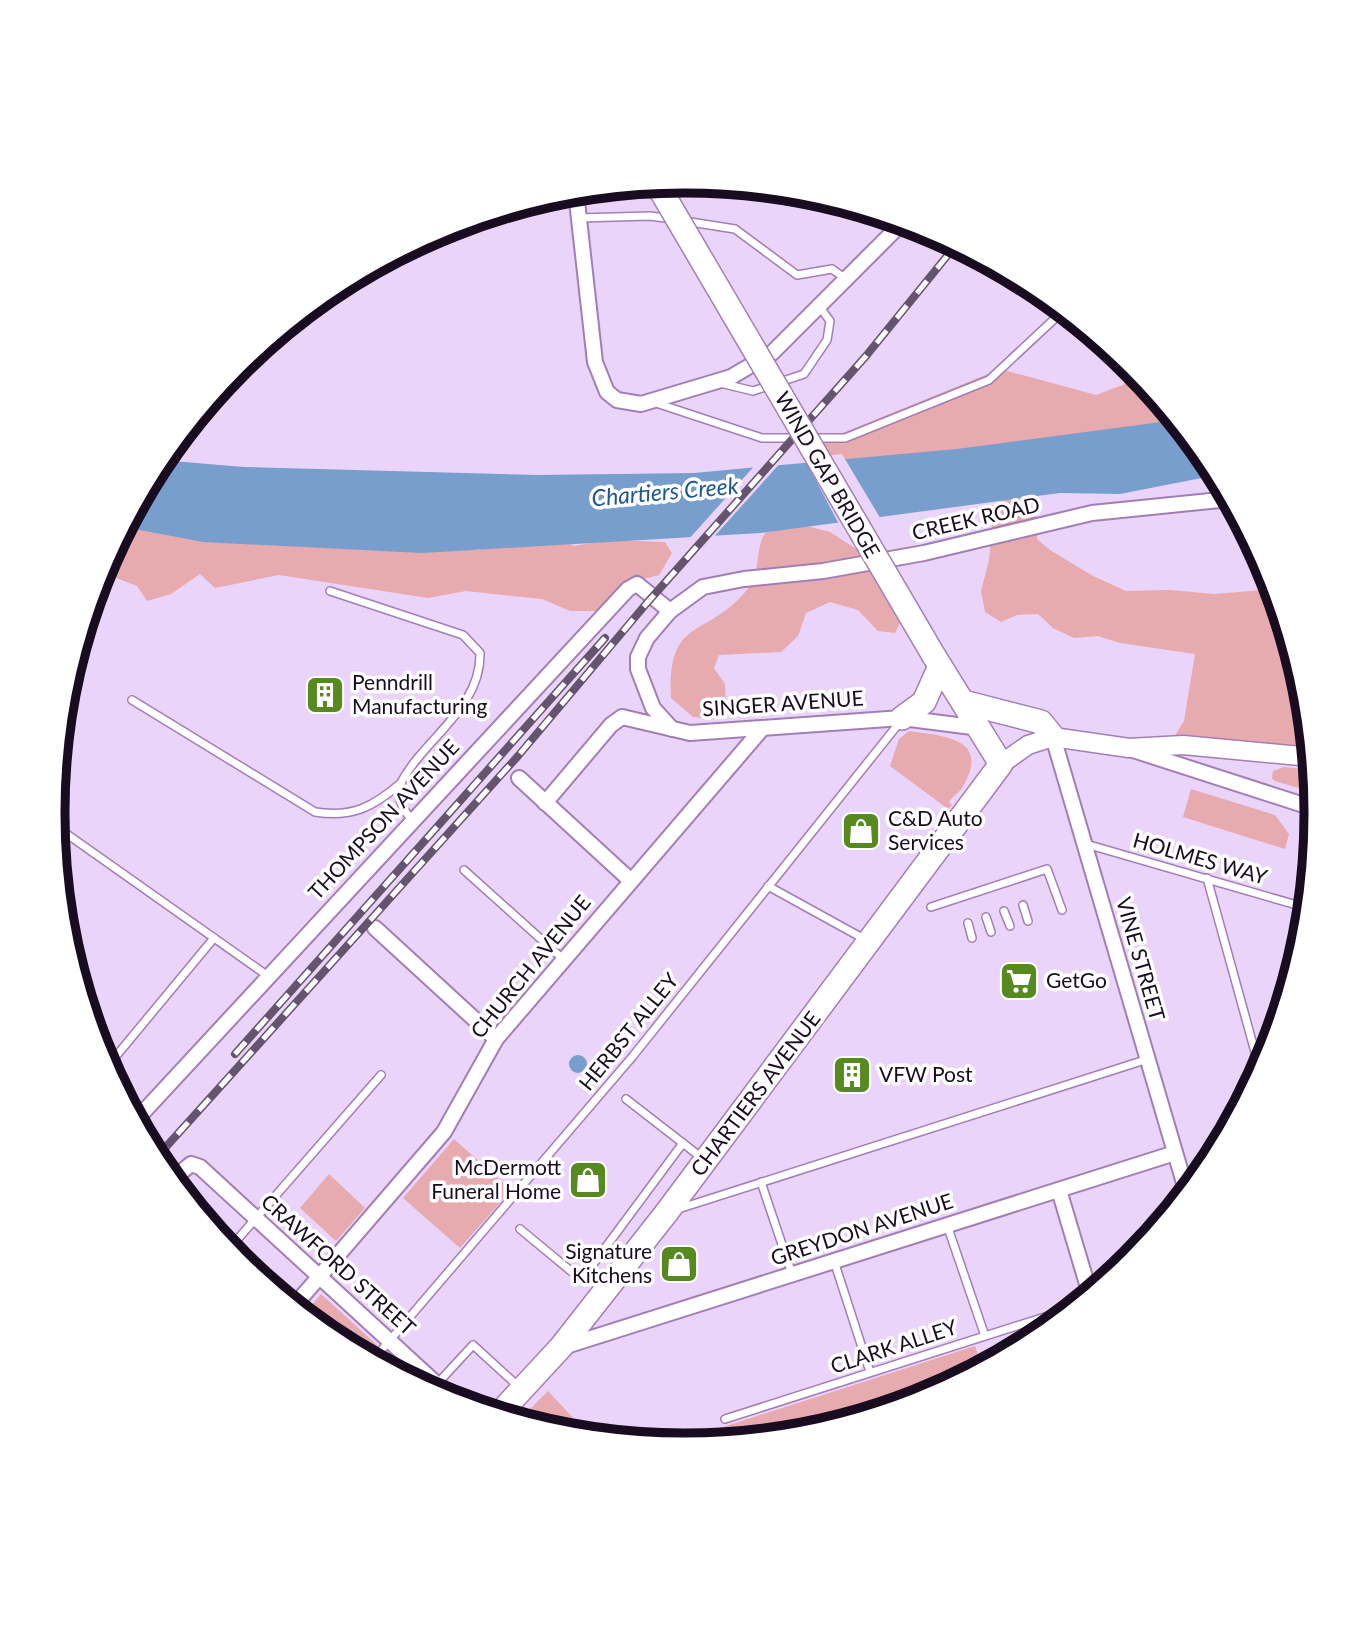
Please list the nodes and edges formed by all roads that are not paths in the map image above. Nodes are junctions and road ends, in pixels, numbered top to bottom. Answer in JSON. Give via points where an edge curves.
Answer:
{"nodes":[{"id":1,"x":663,"y":194,"type":"edge"},
{"id":2,"x":577,"y":203,"type":"edge"},
{"id":3,"x":579,"y":218,"type":"junction"},
{"id":4,"x":895,"y":230,"type":"edge"},
{"id":5,"x":846,"y":279,"type":"junction"},
{"id":6,"x":819,"y":306,"type":"junction"},
{"id":7,"x":1056,"y":317,"type":"edge"},
{"id":8,"x":716,"y":382,"type":"junction"},
{"id":9,"x":652,"y":402,"type":"junction"},
{"id":10,"x":1219,"y":500,"type":"edge"},
{"id":11,"x":330,"y":591,"type":"dead end"},
{"id":12,"x":670,"y":611,"type":"junction"},
{"id":13,"x":937,"y":661,"type":"junction"},
{"id":14,"x":132,"y":699,"type":"dead end"},
{"id":15,"x":963,"y":702,"type":"junction"},
{"id":16,"x":902,"y":718,"type":"junction"},
{"id":17,"x":980,"y":728,"type":"junction"},
{"id":18,"x":672,"y":729,"type":"junction"},
{"id":19,"x":761,"y":730,"type":"junction"},
{"id":20,"x":1053,"y":737,"type":"junction"},
{"id":21,"x":1129,"y":748,"type":"junction"},
{"id":22,"x":1301,"y":756,"type":"edge"},
{"id":23,"x":1001,"y":764,"type":"junction"},
{"id":24,"x":519,"y":778,"type":"dead end"},
{"id":25,"x":401,"y":783,"type":"junction"},
{"id":26,"x":545,"y":803,"type":"junction"},
{"id":27,"x":1304,"y":805,"type":"edge"},
{"id":28,"x":412,"y":820,"type":"junction"},
{"id":29,"x":65,"y":833,"type":"edge"},
{"id":30,"x":1083,"y":844,"type":"junction"},
{"id":31,"x":464,"y":870,"type":"dead end"},
{"id":32,"x":1207,"y":878,"type":"junction"},
{"id":33,"x":1014,"y":879,"type":"junction"},
{"id":34,"x":631,"y":880,"type":"junction"},
{"id":35,"x":768,"y":886,"type":"junction"},
{"id":36,"x":996,"y":886,"type":"junction"},
{"id":37,"x":1018,"y":889,"type":"dead end"},
{"id":38,"x":978,"y":891,"type":"junction"},
{"id":39,"x":999,"y":895,"type":"dead end"},
{"id":40,"x":960,"y":897,"type":"junction"},
{"id":41,"x":981,"y":901,"type":"dead end"},
{"id":42,"x":1023,"y":905,"type":"dead end"},
{"id":43,"x":1297,"y":905,"type":"edge"},
{"id":44,"x":931,"y":907,"type":"dead end"},
{"id":45,"x":963,"y":907,"type":"dead end"},
{"id":46,"x":1062,"y":910,"type":"dead end"},
{"id":47,"x":1004,"y":911,"type":"dead end"},
{"id":48,"x":986,"y":917,"type":"dead end"},
{"id":49,"x":1028,"y":920,"type":"dead end"},
{"id":50,"x":968,"y":923,"type":"dead end"},
{"id":51,"x":1010,"y":926,"type":"dead end"},
{"id":52,"x":375,"y":928,"type":"dead end"},
{"id":53,"x":991,"y":932,"type":"dead end"},
{"id":54,"x":214,"y":938,"type":"junction"},
{"id":55,"x":972,"y":939,"type":"dead end"},
{"id":56,"x":869,"y":942,"type":"junction"},
{"id":57,"x":563,"y":959,"type":"junction"},
{"id":58,"x":268,"y":976,"type":"junction"},
{"id":59,"x":496,"y":1039,"type":"junction"},
{"id":60,"x":1255,"y":1053,"type":"edge"},
{"id":61,"x":115,"y":1057,"type":"edge"},
{"id":62,"x":1147,"y":1059,"type":"junction"},
{"id":63,"x":382,"y":1075,"type":"dead end"},
{"id":64,"x":626,"y":1099,"type":"dead end"},
{"id":65,"x":143,"y":1113,"type":"edge"},
{"id":66,"x":683,"y":1143,"type":"junction"},
{"id":67,"x":1175,"y":1153,"type":"junction"},
{"id":68,"x":706,"y":1161,"type":"junction"},
{"id":69,"x":181,"y":1173,"type":"edge"},
{"id":70,"x":1183,"y":1180,"type":"edge"},
{"id":71,"x":761,"y":1182,"type":"junction"},
{"id":72,"x":1059,"y":1190,"type":"junction"},
{"id":73,"x":667,"y":1212,"type":"junction"},
{"id":74,"x":256,"y":1218,"type":"junction"},
{"id":75,"x":947,"y":1225,"type":"junction"},
{"id":76,"x":520,"y":1229,"type":"dead end"},
{"id":77,"x":236,"y":1241,"type":"edge"},
{"id":78,"x":834,"y":1261,"type":"junction"},
{"id":79,"x":588,"y":1271,"type":"junction"},
{"id":80,"x":792,"y":1274,"type":"junction"},
{"id":81,"x":320,"y":1276,"type":"junction"},
{"id":82,"x":1087,"y":1284,"type":"edge"},
{"id":83,"x":609,"y":1286,"type":"junction"},
{"id":84,"x":300,"y":1299,"type":"edge"},
{"id":85,"x":1045,"y":1317,"type":"edge"},
{"id":86,"x":985,"y":1336,"type":"junction"},
{"id":87,"x":390,"y":1341,"type":"junction"},
{"id":88,"x":561,"y":1347,"type":"junction"},
{"id":89,"x":380,"y":1353,"type":"edge"},
{"id":90,"x":870,"y":1373,"type":"junction"},
{"id":91,"x":431,"y":1379,"type":"edge"},
{"id":92,"x":439,"y":1382,"type":"edge"},
{"id":93,"x":522,"y":1390,"type":"junction"},
{"id":94,"x":506,"y":1407,"type":"edge"},
{"id":95,"x":725,"y":1419,"type":"dead end"}],
"edges":[{"from":1,"to":13,"type":"main road","name":"WIND GAP BRIDGE","bridge":true},
{"from":2,"to":3,"type":"street"},
{"from":3,"to":5,"type":"lane","via":[[650,216],[735,229],[797,275],[832,269]]},
{"from":3,"to":9,"type":"street","via":[[601,381],[617,400]]},
{"from":4,"to":5,"type":"street"},
{"from":5,"to":6,"type":"street"},
{"from":6,"to":8,"type":"street","via":[[772,353]]},
{"from":6,"to":8,"type":"lane","via":[[830,321],[827,340],[804,374],[753,391]]},
{"from":7,"to":9,"type":"lane","via":[[989,380],[845,438],[762,438]]},
{"from":8,"to":9,"type":"street"},
{"from":10,"to":12,"type":"street","name":"CREEK ROAD","via":[[1092,513],[924,553],[823,571],[719,582],[685,598]]},
{"from":11,"to":25,"type":"lane","via":[[463,635],[480,653],[481,671],[470,697]]},
{"from":12,"to":18,"type":"street","name":"CREEK ROAD","via":[[648,638],[638,657],[638,669],[653,708]]},
{"from":12,"to":28,"type":"street","name":"THOMPSON AVENUE","via":[[640,586],[632,586]]},
{"from":13,"to":15,"type":"main road","name":"WIND GAP BRIDGE"},
{"from":13,"to":16,"type":"main road","via":[[924,702]]},
{"from":14,"to":25,"type":"lane","via":[[315,812],[361,811]]},
{"from":15,"to":17,"type":"main road","name":"WIND GAP BRIDGE"},
{"from":15,"to":20,"type":"main road","via":[[1041,722]]},
{"from":16,"to":17,"type":"street","name":"SINGER AVENUE"},
{"from":16,"to":19,"type":"street","name":"SINGER AVENUE"},
{"from":16,"to":35,"type":"lane","name":"HERBST ALLEY"},
{"from":17,"to":23,"type":"main road","name":"WIND GAP BRIDGE"},
{"from":18,"to":19,"type":"street","name":"SINGER AVENUE","via":[[715,734]]},
{"from":18,"to":26,"type":"street","name":"SINGER AVENUE","via":[[622,717]]},
{"from":19,"to":34,"type":"street","name":"CHURCH AVENUE"},
{"from":20,"to":21,"type":"street"},
{"from":20,"to":23,"type":"street","via":[[1028,745]]},
{"from":20,"to":30,"type":"street","name":"VINE STREET"},
{"from":21,"to":22,"type":"street","via":[[1183,745]]},
{"from":21,"to":27,"type":"street"},
{"from":23,"to":56,"type":"main road","name":"CHARTIERS AVENUE"},
{"from":24,"to":26,"type":"street"},
{"from":25,"to":28,"type":"lane","via":[[400,801]]},
{"from":26,"to":34,"type":"street"},
{"from":28,"to":58,"type":"street","name":"THOMPSON AVENUE"},
{"from":29,"to":54,"type":"lane"},
{"from":30,"to":32,"type":"lane","name":"HOLMES WAY"},
{"from":30,"to":62,"type":"street","name":"VINE STREET"},
{"from":31,"to":57,"type":"lane"},
{"from":32,"to":43,"type":"lane","name":"HOLMES WAY"},
{"from":32,"to":60,"type":"lane"},
{"from":33,"to":36,"type":"lane"},
{"from":33,"to":37,"type":"lane"},
{"from":33,"to":46,"type":"lane","via":[[1047,869]]},
{"from":34,"to":57,"type":"street","name":"CHURCH AVENUE"},
{"from":35,"to":56,"type":"lane"},
{"from":35,"to":87,"type":"lane","name":"HERBST ALLEY","via":[[633,1056]]},
{"from":36,"to":38,"type":"lane"},
{"from":36,"to":39,"type":"lane"},
{"from":38,"to":40,"type":"lane"},
{"from":38,"to":41,"type":"lane"},
{"from":40,"to":44,"type":"lane"},
{"from":40,"to":45,"type":"lane"},
{"from":42,"to":49,"type":"lane"},
{"from":47,"to":51,"type":"lane"},
{"from":48,"to":53,"type":"lane"},
{"from":50,"to":55,"type":"lane"},
{"from":52,"to":59,"type":"street"},
{"from":54,"to":58,"type":"lane"},
{"from":54,"to":61,"type":"lane"},
{"from":56,"to":68,"type":"main road","name":"CHARTIERS AVENUE"},
{"from":57,"to":59,"type":"street","name":"CHURCH AVENUE"},
{"from":58,"to":65,"type":"street","name":"THOMPSON AVENUE"},
{"from":59,"to":81,"type":"street","name":"CHURCH AVENUE","via":[[444,1132]]},
{"from":62,"to":67,"type":"street","name":"VINE STREET"},
{"from":62,"to":71,"type":"lane"},
{"from":63,"to":74,"type":"lane"},
{"from":64,"to":66,"type":"lane"},
{"from":66,"to":68,"type":"lane"},
{"from":66,"to":79,"type":"lane"},
{"from":67,"to":70,"type":"street","name":"VINE STREET"},
{"from":67,"to":72,"type":"street","name":"GREYDON AVENUE"},
{"from":68,"to":73,"type":"main road","name":"CHARTIERS AVENUE"},
{"from":69,"to":74,"type":"street","name":"CRAWFORD STREET","via":[[191,1164],[200,1167]]},
{"from":71,"to":73,"type":"lane"},
{"from":71,"to":80,"type":"lane"},
{"from":72,"to":75,"type":"street","name":"GREYDON AVENUE"},
{"from":72,"to":82,"type":"street"},
{"from":73,"to":83,"type":"main road","name":"CHARTIERS AVENUE"},
{"from":74,"to":77,"type":"lane"},
{"from":74,"to":81,"type":"street","name":"CRAWFORD STREET"},
{"from":75,"to":78,"type":"street","name":"GREYDON AVENUE"},
{"from":75,"to":86,"type":"lane"},
{"from":76,"to":79,"type":"lane","via":[[572,1272]]},
{"from":78,"to":80,"type":"street","name":"GREYDON AVENUE"},
{"from":78,"to":90,"type":"lane"},
{"from":79,"to":83,"type":"lane"},
{"from":80,"to":88,"type":"street","name":"GREYDON AVENUE"},
{"from":81,"to":84,"type":"street","name":"CHURCH AVENUE"},
{"from":81,"to":87,"type":"street","name":"CRAWFORD STREET"},
{"from":83,"to":88,"type":"main road","name":"CHARTIERS AVENUE"},
{"from":85,"to":86,"type":"lane","name":"CLARK ALLEY"},
{"from":86,"to":90,"type":"lane","name":"CLARK ALLEY"},
{"from":87,"to":89,"type":"lane","name":"HERBST ALLEY"},
{"from":87,"to":91,"type":"street","name":"CRAWFORD STREET"},
{"from":88,"to":93,"type":"main road","name":"CHARTIERS AVENUE"},
{"from":90,"to":95,"type":"lane","name":"CLARK ALLEY"},
{"from":92,"to":93,"type":"lane","via":[[473,1345]]},
{"from":93,"to":94,"type":"main road","name":"CHARTIERS AVENUE"}]}
